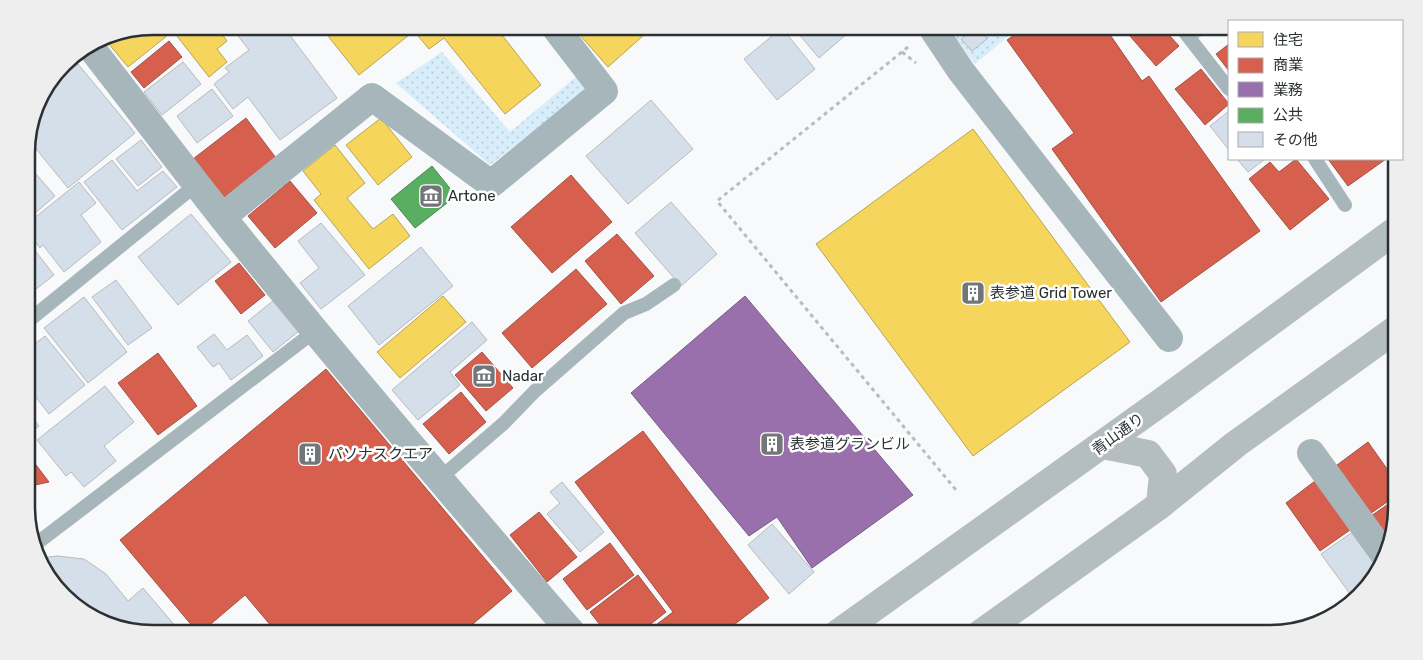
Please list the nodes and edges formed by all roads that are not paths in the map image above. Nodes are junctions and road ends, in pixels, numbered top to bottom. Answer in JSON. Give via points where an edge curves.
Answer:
{"nodes":[{"id":1,"x":561,"y":35,"type":"edge"},
{"id":2,"x":937,"y":35,"type":"edge"},
{"id":3,"x":1187,"y":35,"type":"edge"},
{"id":4,"x":94,"y":51,"type":"edge"},
{"id":5,"x":1228,"y":88,"type":"edge"},
{"id":6,"x":1316,"y":160,"type":"edge"},
{"id":7,"x":197,"y":184,"type":"junction"},
{"id":8,"x":1345,"y":205,"type":"dead end"},
{"id":9,"x":222,"y":217,"type":"junction"},
{"id":10,"x":1388,"y":236,"type":"edge"},
{"id":11,"x":674,"y":284,"type":"dead end"},
{"id":12,"x":35,"y":316,"type":"edge"},
{"id":13,"x":315,"y":331,"type":"junction"},
{"id":14,"x":1388,"y":335,"type":"edge"},
{"id":15,"x":1169,"y":338,"type":"dead end"},
{"id":16,"x":1103,"y":445,"type":"junction"},
{"id":17,"x":1311,"y":453,"type":"dead end"},
{"id":18,"x":439,"y":479,"type":"junction"},
{"id":19,"x":1160,"y":506,"type":"junction"},
{"id":20,"x":40,"y":541,"type":"edge"},
{"id":21,"x":1380,"y":549,"type":"edge"},
{"id":22,"x":565,"y":625,"type":"edge"},
{"id":23,"x":850,"y":625,"type":"edge"},
{"id":24,"x":993,"y":625,"type":"edge"}],
"edges":[{"from":1,"to":9,"type":"street","via":[[604,90],[491,184],[372,97]]},
{"from":2,"to":15,"type":"street","via":[[961,72]]},
{"from":3,"to":5,"type":"lane"},
{"from":4,"to":7,"type":"street"},
{"from":6,"to":8,"type":"lane"},
{"from":7,"to":9,"type":"street"},
{"from":7,"to":12,"type":"lane"},
{"from":9,"to":13,"type":"street"},
{"from":10,"to":16,"type":"highway","name":"青山通り"},
{"from":11,"to":18,"type":"lane","via":[[646,304],[624,313]]},
{"from":13,"to":18,"type":"street"},
{"from":13,"to":20,"type":"lane"},
{"from":14,"to":19,"type":"highway","via":[[1236,444]]},
{"from":16,"to":19,"type":"highway","via":[[1148,454],[1162,474]]},
{"from":16,"to":23,"type":"highway","name":"青山通り"},
{"from":17,"to":21,"type":"street"},
{"from":18,"to":22,"type":"street"},
{"from":19,"to":24,"type":"highway"}]}
